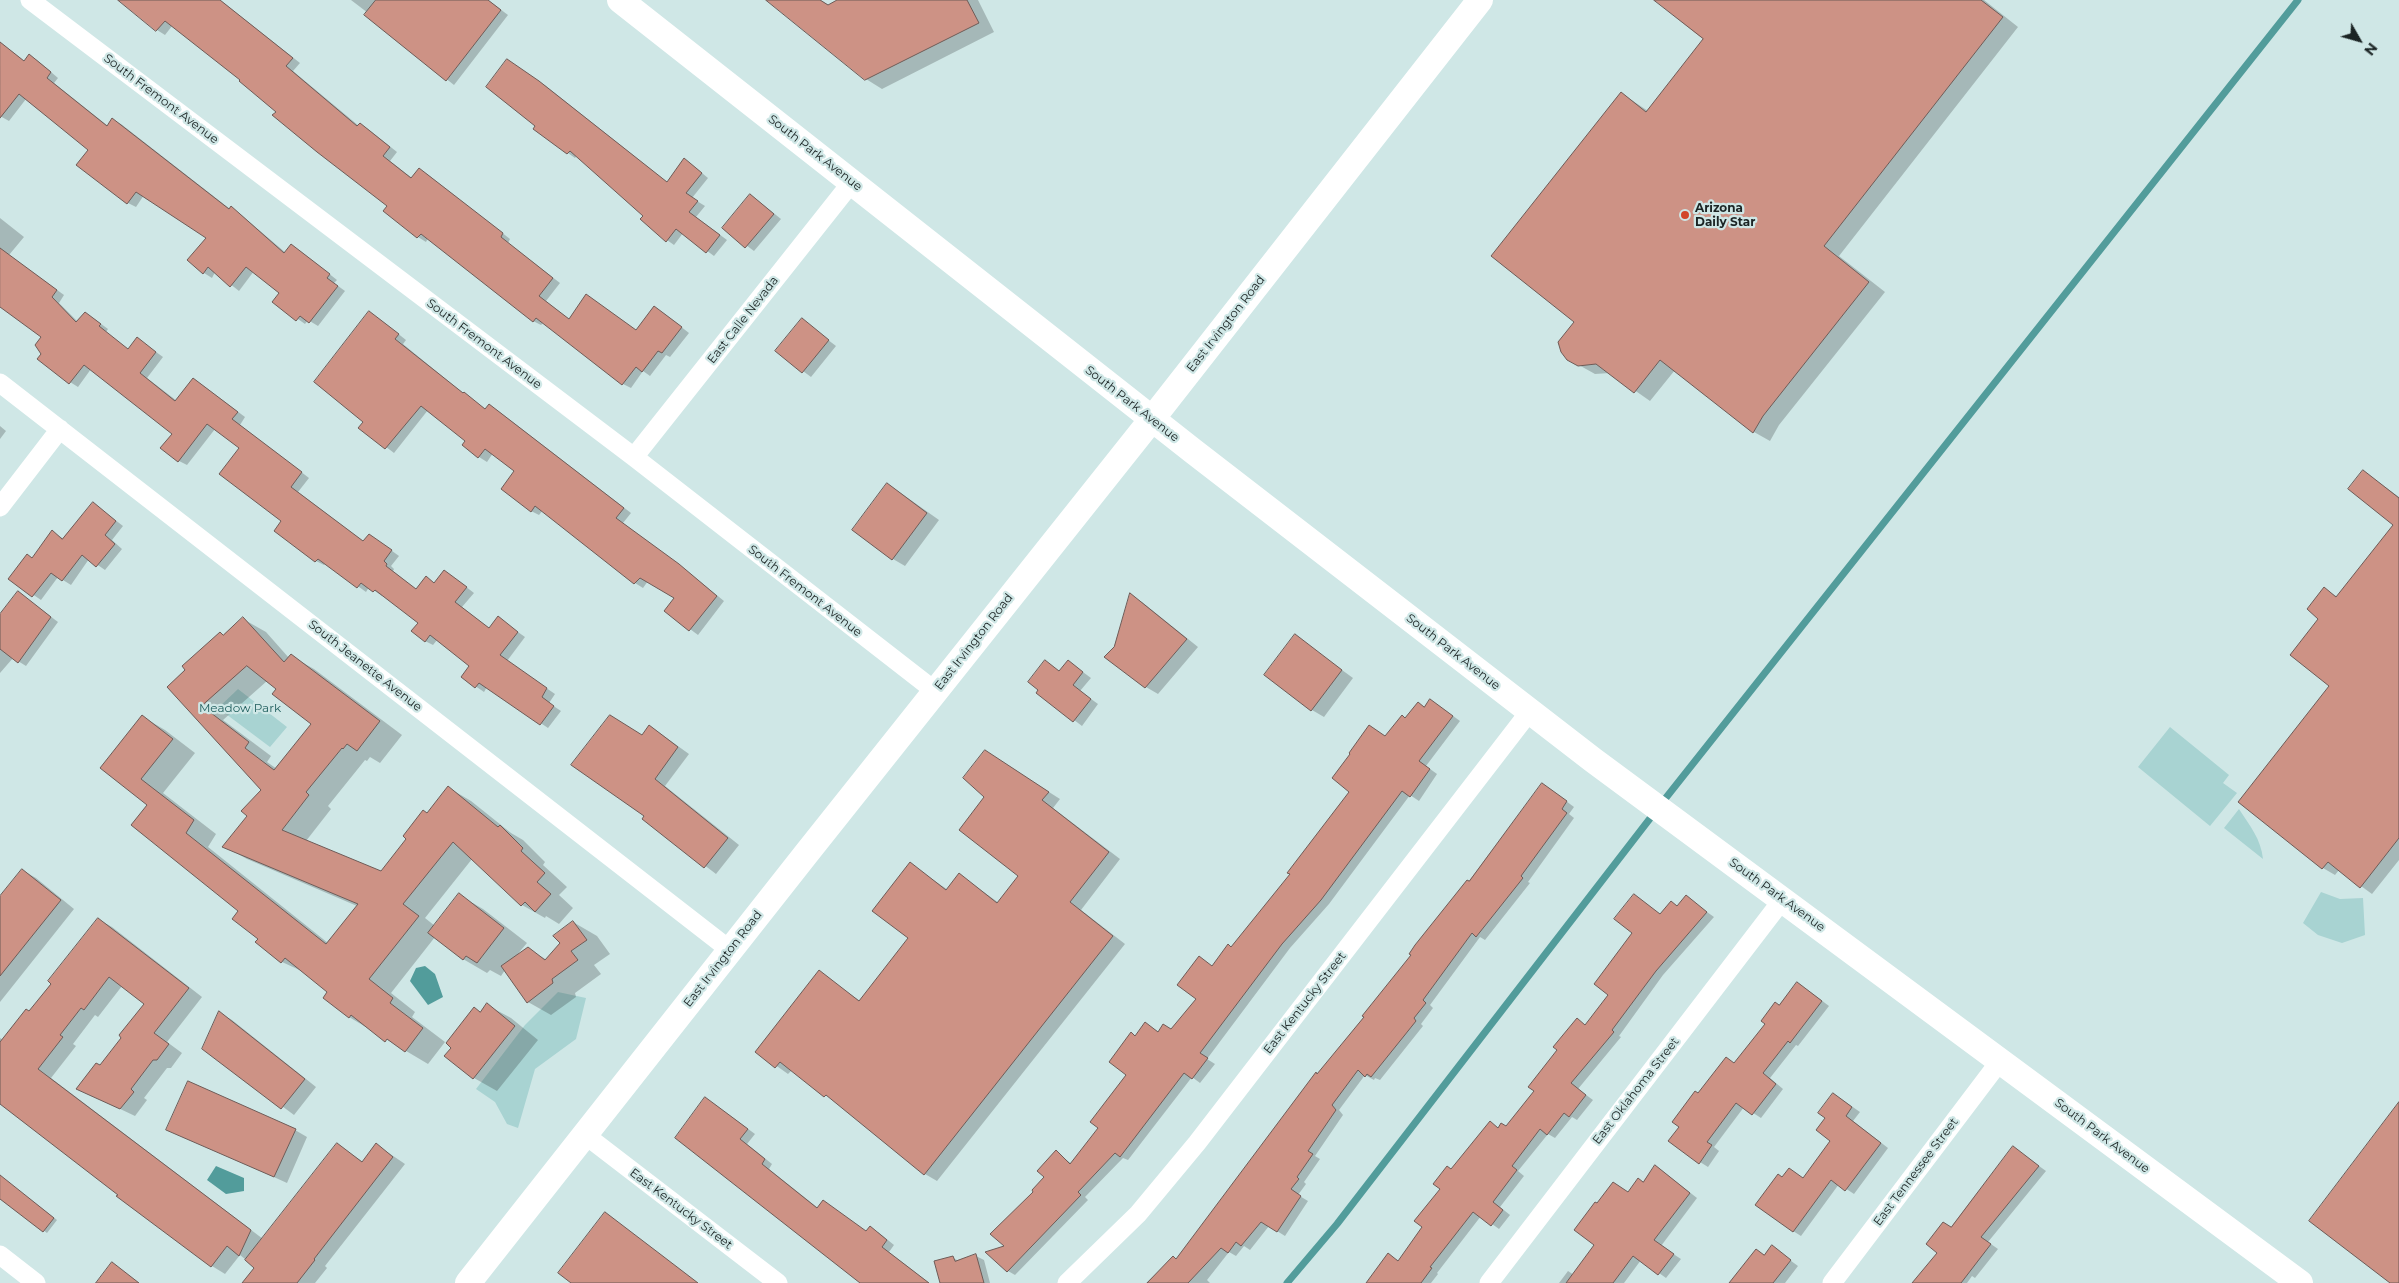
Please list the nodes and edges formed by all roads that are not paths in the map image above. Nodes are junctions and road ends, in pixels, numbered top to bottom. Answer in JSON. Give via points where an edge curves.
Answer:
{"nodes":[{"id":1,"x":30,"y":0,"type":"edge"},
{"id":2,"x":620,"y":0,"type":"edge"},
{"id":3,"x":1480,"y":0,"type":"edge"},
{"id":4,"x":852,"y":182,"type":"junction"},
{"id":5,"x":0,"y":384,"type":"edge"},
{"id":6,"x":1152,"y":419,"type":"junction"},
{"id":7,"x":60,"y":430,"type":"junction"},
{"id":8,"x":634,"y":458,"type":"junction"},
{"id":9,"x":0,"y":507,"type":"edge"},
{"id":10,"x":935,"y":692,"type":"junction"},
{"id":11,"x":1530,"y":711,"type":"junction"},
{"id":12,"x":1784,"y":899,"type":"junction"},
{"id":13,"x":730,"y":950,"type":"junction"},
{"id":14,"x":2000,"y":1061,"type":"junction"},
{"id":15,"x":584,"y":1134,"type":"junction"},
{"id":16,"x":0,"y":1255,"type":"edge"},
{"id":17,"x":30,"y":1281,"type":"edge"},
{"id":18,"x":468,"y":1283,"type":"edge"},
{"id":19,"x":778,"y":1283,"type":"edge"},
{"id":20,"x":1067,"y":1283,"type":"edge"},
{"id":21,"x":1489,"y":1283,"type":"edge"},
{"id":22,"x":1832,"y":1283,"type":"edge"},
{"id":23,"x":2300,"y":1283,"type":"edge"}],
"edges":[{"from":1,"to":8,"type":"street","name":"South Fremont Avenue"},
{"from":2,"to":4,"type":"main road","name":"South Park Avenue"},
{"from":3,"to":6,"type":"main road","name":"East Irvington Road"},
{"from":4,"to":6,"type":"main road","name":"South Park Avenue"},
{"from":4,"to":8,"type":"street","name":"East Calle Nevada"},
{"from":5,"to":7,"type":"street","name":"South Jeanette Avenue"},
{"from":6,"to":10,"type":"main road","name":"East Irvington Road"},
{"from":6,"to":11,"type":"main road","name":"South Park Avenue"},
{"from":7,"to":9,"type":"street"},
{"from":7,"to":13,"type":"street","name":"South Jeanette Avenue"},
{"from":8,"to":10,"type":"street","name":"South Fremont Avenue"},
{"from":10,"to":13,"type":"main road","name":"East Irvington Road"},
{"from":11,"to":12,"type":"main road","name":"South Park Avenue"},
{"from":11,"to":20,"type":"street","name":"East Kentucky Street","via":[[1198,1144],[1138,1214]]},
{"from":12,"to":14,"type":"main road","name":"South Park Avenue"},
{"from":12,"to":21,"type":"street","name":"East Oklahoma Street"},
{"from":13,"to":15,"type":"main road","name":"East Irvington Road"},
{"from":14,"to":22,"type":"street","name":"East Tennessee Street"},
{"from":14,"to":23,"type":"main road","name":"South Park Avenue"},
{"from":15,"to":18,"type":"main road","name":"East Irvington Road"},
{"from":15,"to":19,"type":"street","name":"East Kentucky Street"},
{"from":16,"to":17,"type":"street"}]}
